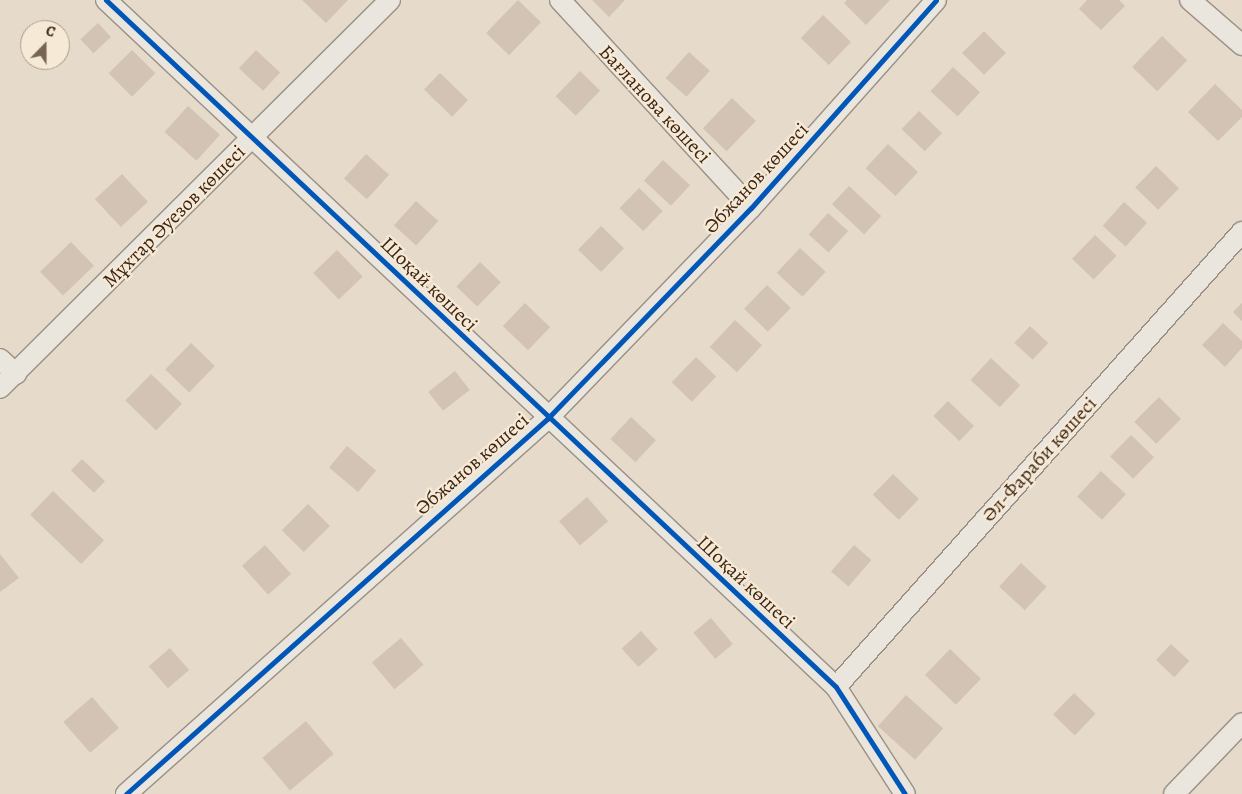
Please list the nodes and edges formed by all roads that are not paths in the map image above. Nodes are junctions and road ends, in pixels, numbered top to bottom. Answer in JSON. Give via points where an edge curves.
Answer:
{"nodes":[{"id":1,"x":106,"y":0,"type":"edge"},
{"id":2,"x":390,"y":0,"type":"edge"},
{"id":3,"x":560,"y":0,"type":"edge"},
{"id":4,"x":936,"y":0,"type":"edge"},
{"id":5,"x":1190,"y":0,"type":"edge"},
{"id":6,"x":1242,"y":45,"type":"edge"},
{"id":7,"x":255,"y":136,"type":"junction"},
{"id":8,"x":751,"y":208,"type":"junction"},
{"id":9,"x":1242,"y":232,"type":"edge"},
{"id":10,"x":0,"y":359,"type":"edge"},
{"id":11,"x":16,"y":374,"type":"junction"},
{"id":12,"x":0,"y":388,"type":"edge"},
{"id":13,"x":547,"y":419,"type":"junction"},
{"id":14,"x":836,"y":686,"type":"junction"},
{"id":15,"x":1242,"y":723,"type":"edge"},
{"id":16,"x":126,"y":794,"type":"edge"},
{"id":17,"x":905,"y":794,"type":"edge"},
{"id":18,"x":1174,"y":794,"type":"edge"}],
"edges":[{"from":1,"to":7,"type":"street","name":"Шоқай көшесі"},
{"from":2,"to":7,"type":"street","name":"Мұхтар Әуезов көшесі"},
{"from":3,"to":8,"type":"street","name":"Бағланова көшесі"},
{"from":4,"to":8,"type":"street","name":"Әбжанов көшесі"},
{"from":5,"to":6,"type":"street"},
{"from":7,"to":11,"type":"street","name":"Мұхтар Әуезов көшесі"},
{"from":7,"to":13,"type":"street","name":"Шоқай көшесі"},
{"from":8,"to":13,"type":"street","name":"Әбжанов көшесі"},
{"from":9,"to":14,"type":"street","name":"Әл-Фараби көшесі"},
{"from":10,"to":11,"type":"street"},
{"from":11,"to":12,"type":"street","name":"Мұхтар Әуезов көшесі"},
{"from":13,"to":14,"type":"street","name":"Шоқай көшесі"},
{"from":13,"to":16,"type":"street","name":"Әбжанов көшесі"},
{"from":14,"to":17,"type":"street","name":"Шоқай көшесі"},
{"from":15,"to":18,"type":"street"}]}
